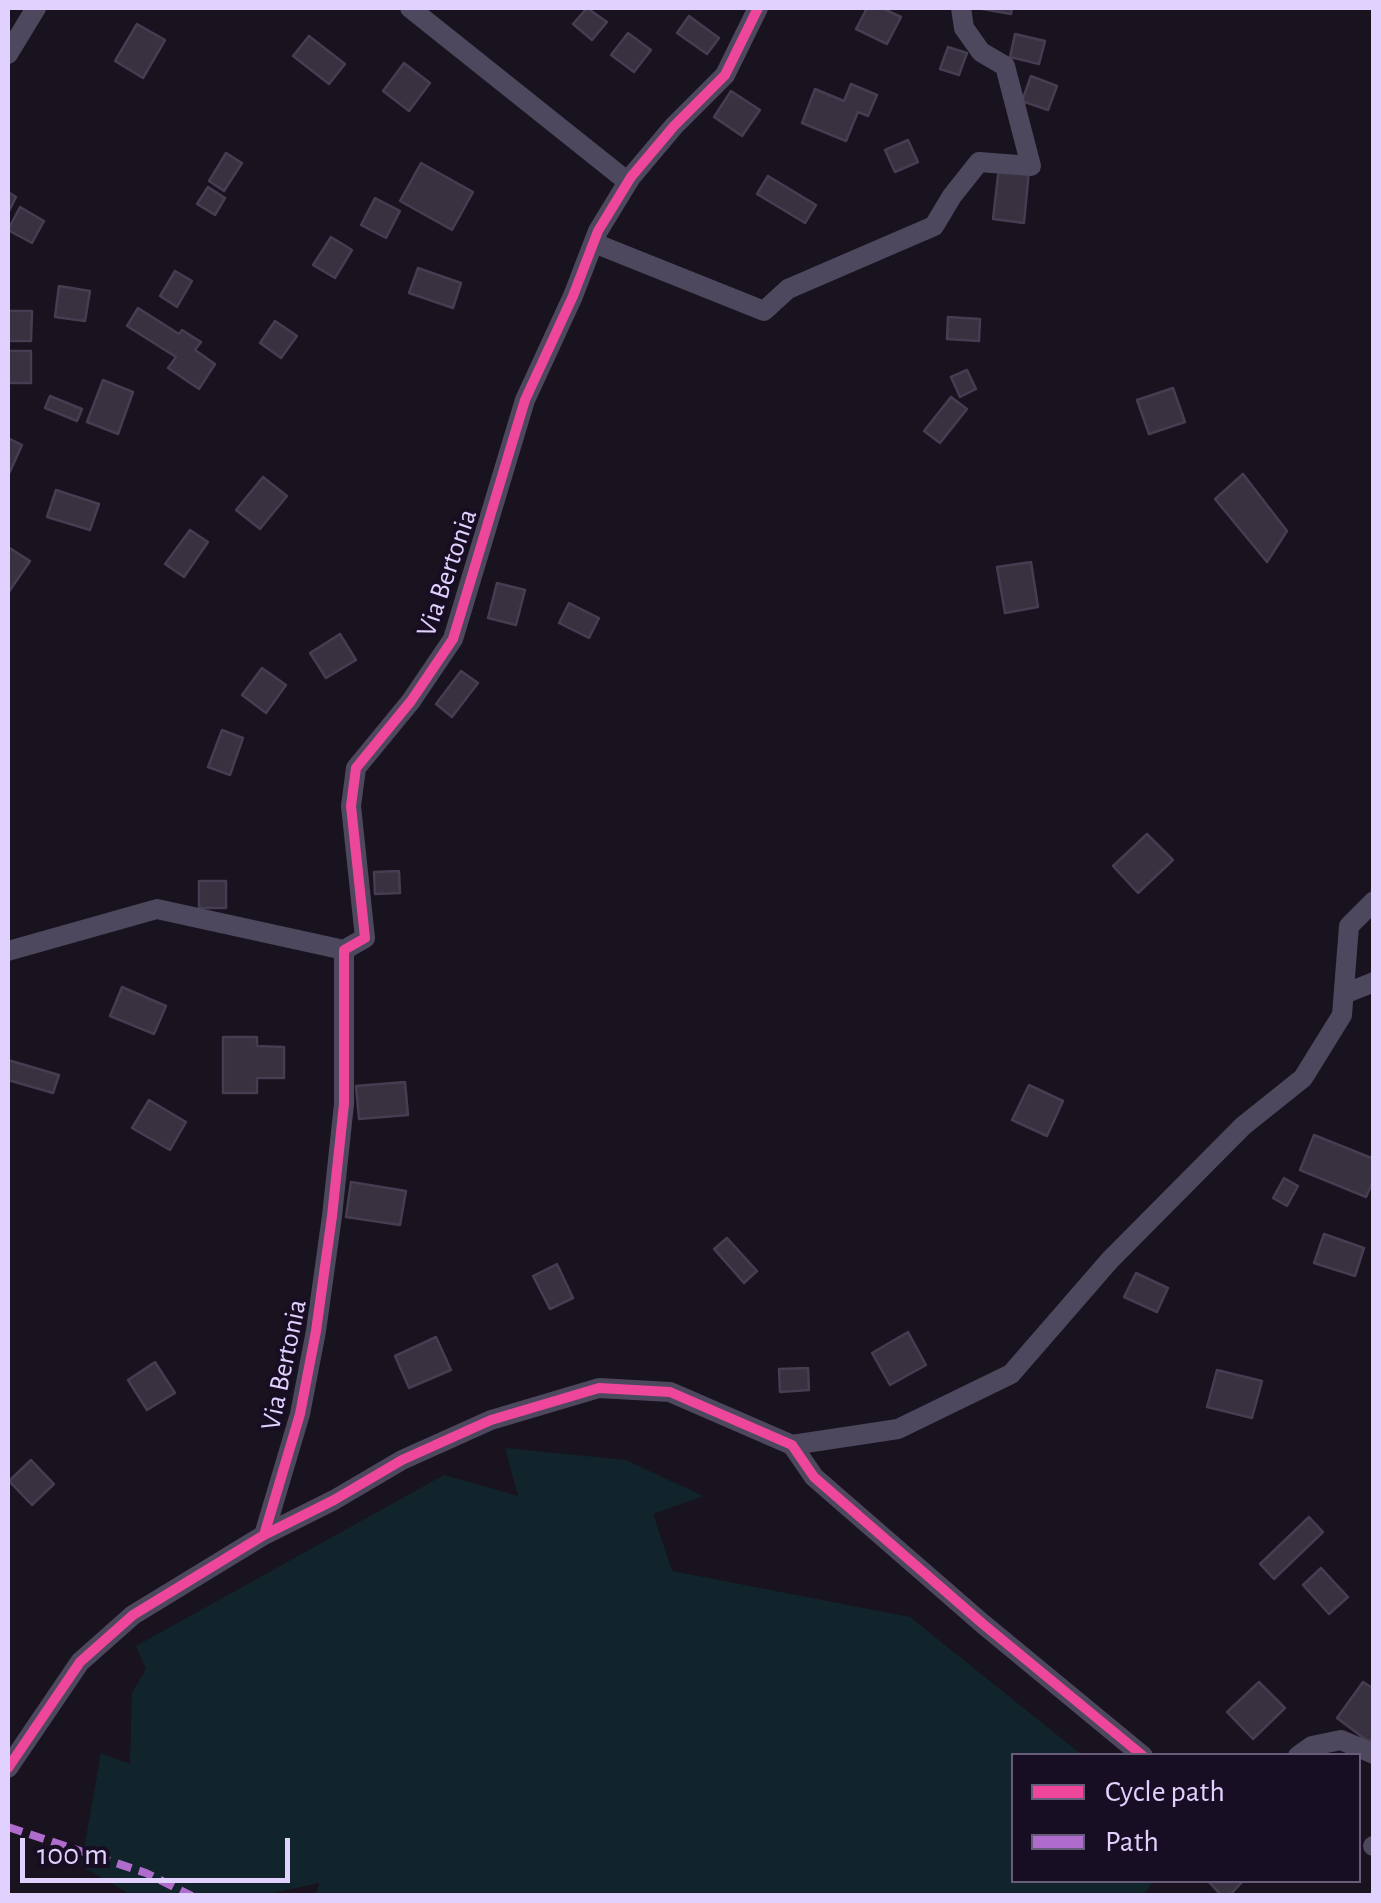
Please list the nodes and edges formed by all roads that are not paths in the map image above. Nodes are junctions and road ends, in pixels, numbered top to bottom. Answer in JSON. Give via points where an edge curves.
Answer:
{"nodes":[{"id":1,"x":36,"y":8,"type":"edge"},
{"id":2,"x":410,"y":8,"type":"edge"},
{"id":3,"x":758,"y":8,"type":"edge"},
{"id":4,"x":962,"y":8,"type":"edge"},
{"id":5,"x":8,"y":50,"type":"edge"},
{"id":6,"x":628,"y":182,"type":"junction"},
{"id":7,"x":594,"y":242,"type":"junction"},
{"id":8,"x":1374,"y":900,"type":"edge"},
{"id":9,"x":344,"y":950,"type":"junction"},
{"id":10,"x":8,"y":951,"type":"edge"},
{"id":11,"x":1374,"y":982,"type":"edge"},
{"id":12,"x":1344,"y":994,"type":"junction"},
{"id":13,"x":792,"y":1444,"type":"junction"},
{"id":14,"x":264,"y":1535,"type":"junction"},
{"id":15,"x":1140,"y":1753,"type":"edge"},
{"id":16,"x":1302,"y":1753,"type":"edge"},
{"id":17,"x":1374,"y":1754,"type":"edge"},
{"id":18,"x":8,"y":1768,"type":"edge"}],
"edges":[{"from":1,"to":5,"type":"street"},
{"from":2,"to":6,"type":"street"},
{"from":3,"to":6,"type":"street","name":"Via Bertonia","via":[[725,75]]},
{"from":4,"to":7,"type":"street","via":[[964,28],[981,52],[1006,66],[1031,166],[979,162],[934,226],[788,289],[764,312]]},
{"from":6,"to":7,"type":"street","name":"Via Bertonia"},
{"from":7,"to":9,"type":"street","name":"Via Bertonia","via":[[525,400],[453,639],[356,768],[350,806],[365,938]]},
{"from":8,"to":12,"type":"street","via":[[1349,926]]},
{"from":9,"to":10,"type":"street","via":[[157,910]]},
{"from":9,"to":14,"type":"street","name":"Via Bertonia","via":[[344,1104],[330,1235],[300,1414]]},
{"from":11,"to":12,"type":"street"},
{"from":12,"to":13,"type":"street","via":[[1342,1015],[1303,1078],[1136,1233],[1011,1374],[898,1429]]},
{"from":13,"to":14,"type":"street","via":[[670,1392],[599,1388],[473,1428]]},
{"from":13,"to":15,"type":"street","via":[[814,1477]]},
{"from":14,"to":18,"type":"street","via":[[133,1614],[80,1662]]},
{"from":16,"to":17,"type":"street","via":[[1341,1740]]}]}
